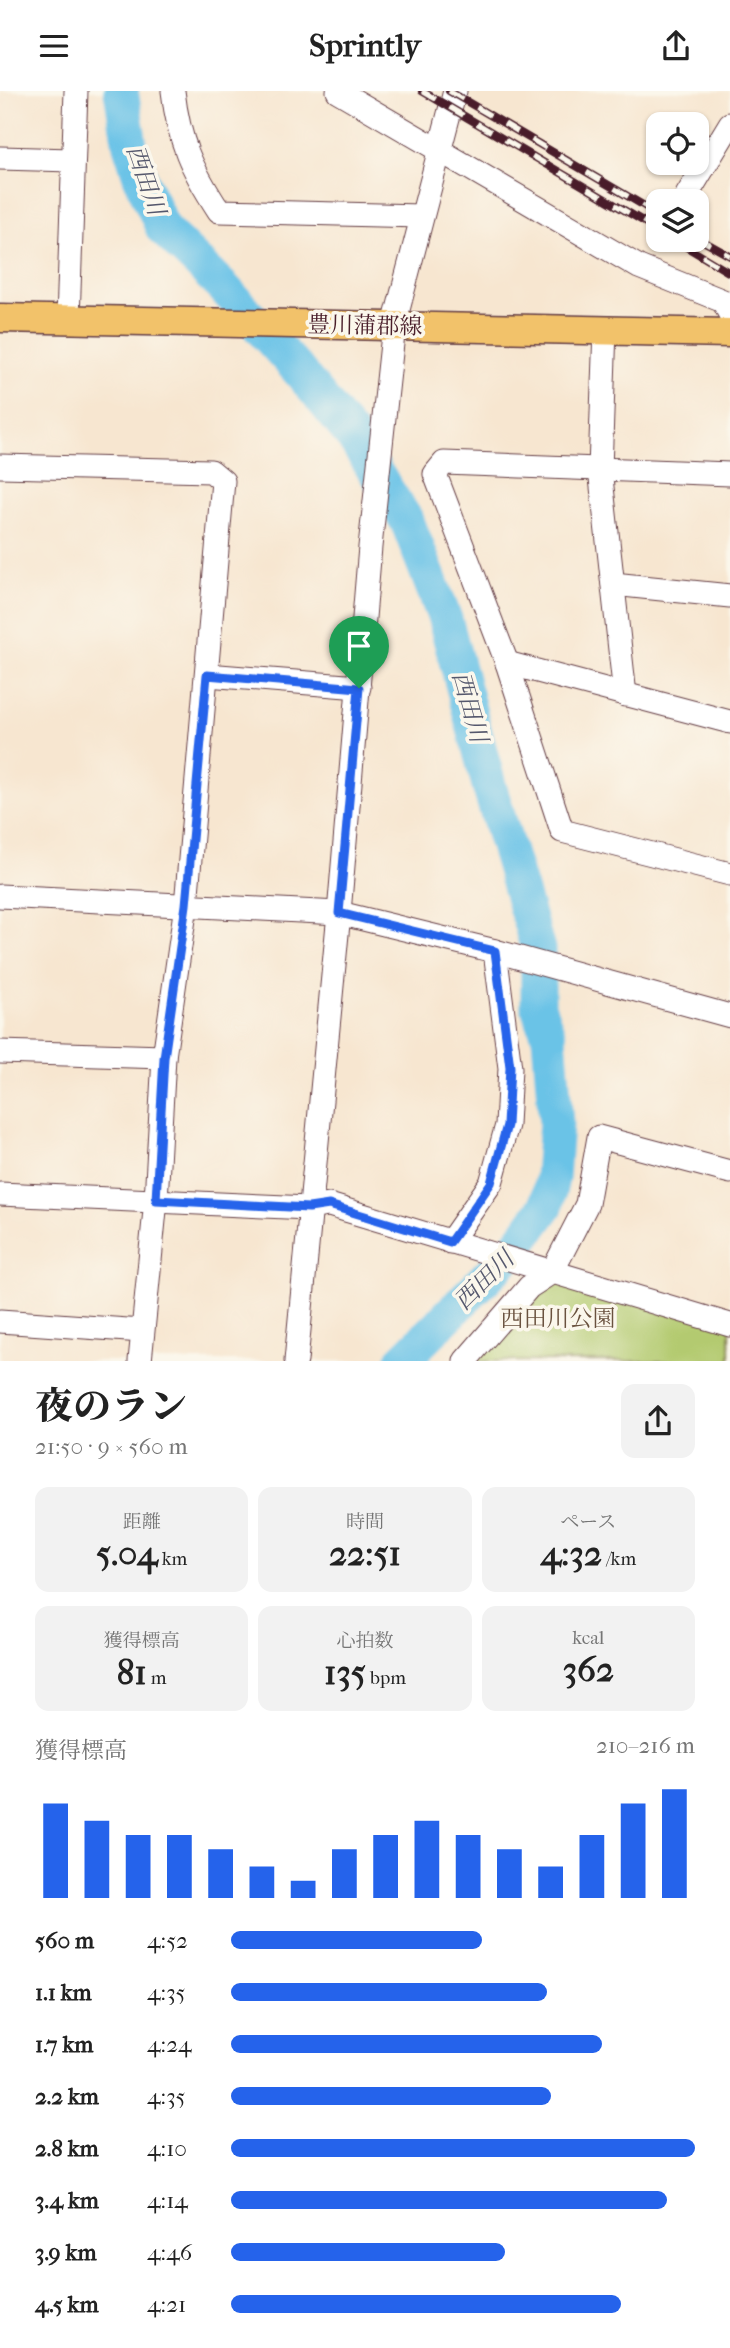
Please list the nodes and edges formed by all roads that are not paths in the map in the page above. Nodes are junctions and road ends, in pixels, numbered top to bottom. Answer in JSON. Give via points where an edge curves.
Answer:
{"nodes":[{"id":1,"x":76,"y":91,"type":"edge"},
{"id":2,"x":173,"y":91,"type":"edge"},
{"id":3,"x":338,"y":91,"type":"edge"},
{"id":4,"x":455,"y":91,"type":"edge"},
{"id":5,"x":730,"y":124,"type":"edge"},
{"id":6,"x":439,"y":148,"type":"junction"},
{"id":7,"x":0,"y":158,"type":"edge"},
{"id":8,"x":72,"y":160,"type":"junction"},
{"id":9,"x":691,"y":189,"type":"edge"},
{"id":10,"x":421,"y":216,"type":"junction"},
{"id":11,"x":730,"y":314,"type":"edge"},
{"id":12,"x":0,"y":318,"type":"edge"},
{"id":13,"x":68,"y":319,"type":"junction"},
{"id":14,"x":394,"y":324,"type":"junction"},
{"id":15,"x":605,"y":329,"type":"junction"},
{"id":16,"x":730,"y":333,"type":"edge"},
{"id":17,"x":0,"y":466,"type":"edge"},
{"id":18,"x":600,"y":469,"type":"junction"},
{"id":19,"x":730,"y":474,"type":"edge"},
{"id":20,"x":613,"y":585,"type":"junction"},
{"id":21,"x":730,"y":596,"type":"edge"},
{"id":22,"x":506,"y":663,"type":"junction"},
{"id":23,"x":207,"y":675,"type":"junction"},
{"id":24,"x":359,"y":688,"type":"junction"},
{"id":25,"x":625,"y":695,"type":"junction"},
{"id":26,"x":730,"y":722,"type":"edge"},
{"id":27,"x":730,"y":874,"type":"edge"},
{"id":28,"x":0,"y":896,"type":"edge"},
{"id":29,"x":186,"y":905,"type":"junction"},
{"id":30,"x":339,"y":913,"type":"junction"},
{"id":31,"x":502,"y":954,"type":"junction"},
{"id":32,"x":730,"y":1016,"type":"edge"},
{"id":33,"x":0,"y":1052,"type":"edge"},
{"id":34,"x":164,"y":1058,"type":"junction"},
{"id":35,"x":730,"y":1172,"type":"edge"},
{"id":36,"x":0,"y":1194,"type":"edge"},
{"id":37,"x":156,"y":1200,"type":"junction"},
{"id":38,"x":309,"y":1208,"type":"junction"},
{"id":39,"x":447,"y":1241,"type":"junction"},
{"id":40,"x":546,"y":1270,"type":"junction"},
{"id":41,"x":0,"y":1321,"type":"edge"},
{"id":42,"x":730,"y":1325,"type":"edge"},
{"id":43,"x":142,"y":1331,"type":"junction"},
{"id":44,"x":140,"y":1361,"type":"edge"},
{"id":45,"x":296,"y":1361,"type":"edge"},
{"id":46,"x":465,"y":1361,"type":"edge"}],
"edges":[{"from":1,"to":8,"type":"street"},
{"from":2,"to":10,"type":"street","via":[[177,123],[192,170],[219,211]]},
{"from":3,"to":6,"type":"street"},
{"from":4,"to":6,"type":"street"},
{"from":5,"to":9,"type":"street"},
{"from":6,"to":10,"type":"street"},
{"from":6,"to":11,"type":"street","via":[[639,267],[723,301]]},
{"from":7,"to":8,"type":"street"},
{"from":8,"to":13,"type":"street"},
{"from":10,"to":14,"type":"street"},
{"from":12,"to":13,"type":"main road","name":"豊川蒲郡線"},
{"from":13,"to":14,"type":"main road","name":"豊川蒲郡線"},
{"from":14,"to":15,"type":"main road","name":"豊川蒲郡線"},
{"from":14,"to":24,"type":"street"},
{"from":15,"to":16,"type":"main road","name":"豊川蒲郡線"},
{"from":15,"to":18,"type":"street"},
{"from":17,"to":23,"type":"street","via":[[211,471],[223,481]]},
{"from":18,"to":19,"type":"street"},
{"from":18,"to":20,"type":"street"},
{"from":18,"to":22,"type":"street","via":[[444,463],[435,474]]},
{"from":20,"to":21,"type":"street"},
{"from":20,"to":25,"type":"street"},
{"from":22,"to":25,"type":"street"},
{"from":22,"to":27,"type":"street","via":[[562,831]]},
{"from":23,"to":24,"type":"street"},
{"from":23,"to":29,"type":"street"},
{"from":24,"to":30,"type":"street"},
{"from":25,"to":26,"type":"street"},
{"from":28,"to":29,"type":"street"},
{"from":29,"to":30,"type":"street"},
{"from":29,"to":34,"type":"street"},
{"from":30,"to":31,"type":"street"},
{"from":30,"to":38,"type":"street"},
{"from":31,"to":32,"type":"street"},
{"from":31,"to":39,"type":"street","via":[[510,1067],[507,1125],[491,1183]]},
{"from":33,"to":34,"type":"street"},
{"from":34,"to":37,"type":"street"},
{"from":35,"to":40,"type":"street","via":[[599,1137],[587,1204]]},
{"from":36,"to":37,"type":"street"},
{"from":37,"to":38,"type":"street"},
{"from":37,"to":43,"type":"street"},
{"from":38,"to":39,"type":"street","via":[[329,1205]]},
{"from":38,"to":45,"type":"street"},
{"from":39,"to":40,"type":"street"},
{"from":40,"to":42,"type":"street"},
{"from":40,"to":46,"type":"street"},
{"from":41,"to":43,"type":"street"},
{"from":43,"to":44,"type":"street"}]}
